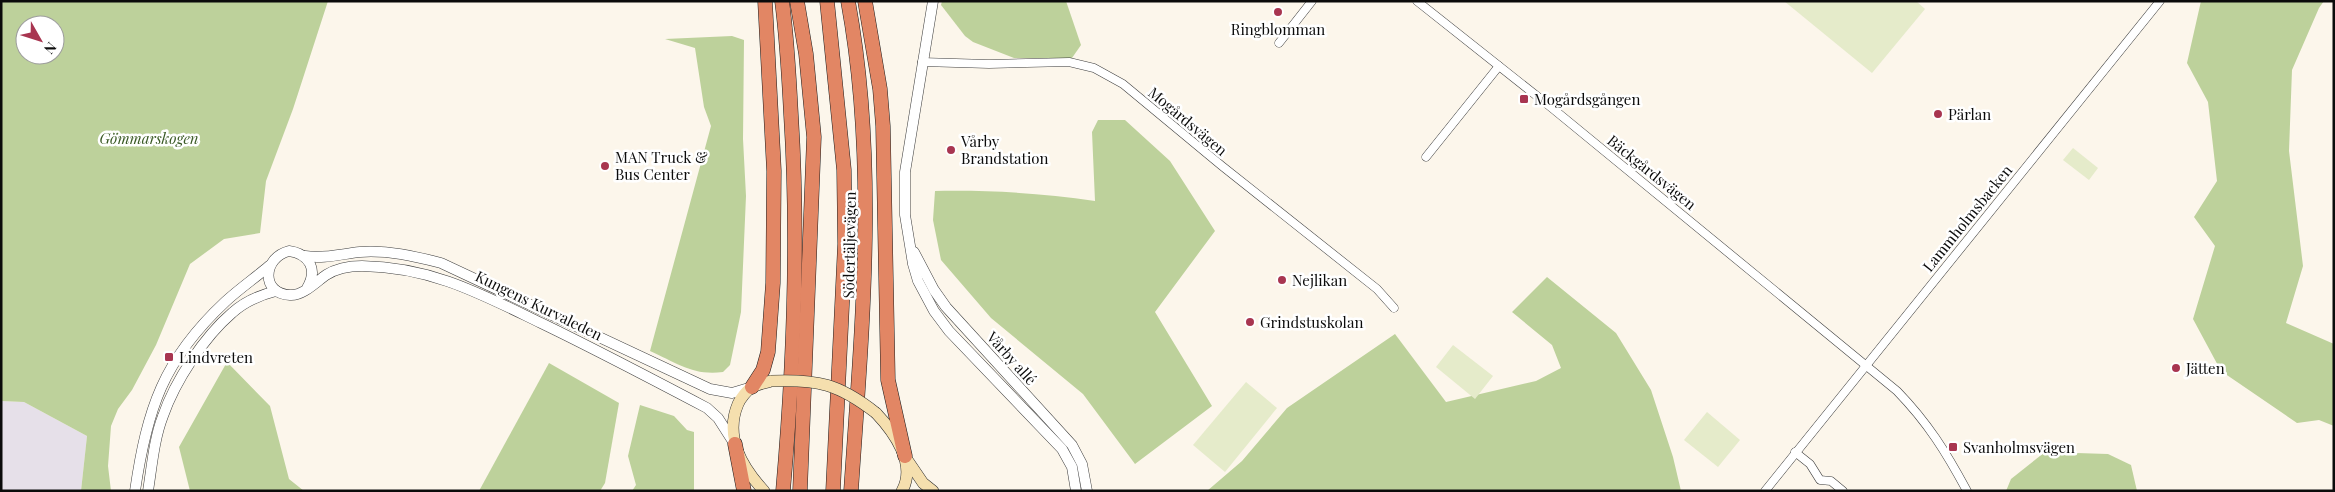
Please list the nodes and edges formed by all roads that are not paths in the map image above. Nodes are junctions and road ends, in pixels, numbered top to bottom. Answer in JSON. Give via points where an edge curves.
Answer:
{"nodes":[{"id":1,"x":765,"y":1,"type":"edge"},
{"id":2,"x":782,"y":1,"type":"edge"},
{"id":3,"x":797,"y":1,"type":"edge"},
{"id":4,"x":827,"y":1,"type":"edge"},
{"id":5,"x":848,"y":1,"type":"edge"},
{"id":6,"x":865,"y":1,"type":"edge"},
{"id":7,"x":933,"y":1,"type":"edge"},
{"id":8,"x":1312,"y":1,"type":"edge"},
{"id":9,"x":1417,"y":1,"type":"edge"},
{"id":10,"x":2160,"y":1,"type":"edge"},
{"id":11,"x":1279,"y":42,"type":"dead end"},
{"id":12,"x":922,"y":62,"type":"junction"},
{"id":13,"x":1499,"y":66,"type":"junction"},
{"id":14,"x":1426,"y":157,"type":"dead end"},
{"id":15,"x":910,"y":244,"type":"junction"},
{"id":16,"x":305,"y":256,"type":"junction"},
{"id":17,"x":269,"y":266,"type":"junction"},
{"id":18,"x":307,"y":288,"type":"junction"},
{"id":19,"x":276,"y":290,"type":"junction"},
{"id":20,"x":1394,"y":308,"type":"dead end"},
{"id":21,"x":1867,"y":366,"type":"junction"},
{"id":22,"x":752,"y":387,"type":"junction"},
{"id":23,"x":735,"y":444,"type":"junction"},
{"id":24,"x":1796,"y":452,"type":"junction"},
{"id":25,"x":905,"y":456,"type":"junction"},
{"id":26,"x":135,"y":491,"type":"edge"},
{"id":27,"x":148,"y":491,"type":"edge"},
{"id":28,"x":744,"y":491,"type":"edge"},
{"id":29,"x":764,"y":491,"type":"edge"},
{"id":30,"x":783,"y":491,"type":"edge"},
{"id":31,"x":800,"y":491,"type":"edge"},
{"id":32,"x":833,"y":491,"type":"edge"},
{"id":33,"x":851,"y":491,"type":"edge"},
{"id":34,"x":902,"y":491,"type":"edge"},
{"id":35,"x":933,"y":491,"type":"edge"},
{"id":36,"x":1076,"y":491,"type":"edge"},
{"id":37,"x":1087,"y":491,"type":"edge"},
{"id":38,"x":1765,"y":491,"type":"edge"},
{"id":39,"x":1843,"y":491,"type":"edge"},
{"id":40,"x":1967,"y":491,"type":"edge"}],
"edges":[{"from":1,"to":22,"type":"highway","via":[[774,172],[772,283],[768,352]]},
{"from":2,"to":30,"type":"highway","via":[[788,46],[796,185],[792,365]]},
{"from":3,"to":31,"type":"highway","via":[[814,137]]},
{"from":4,"to":32,"type":"highway","via":[[844,170],[845,244]]},
{"from":5,"to":33,"type":"highway","name":"Södertäljevägen","via":[[860,80],[867,223]]},
{"from":6,"to":25,"type":"highway","via":[[883,126],[888,380]]},
{"from":7,"to":12,"type":"street","name":"Vårby allé"},
{"from":8,"to":11,"type":"street"},
{"from":9,"to":13,"type":"street","name":"Bäckgårdsvägen"},
{"from":10,"to":21,"type":"street","name":"Lammholmsbacken"},
{"from":12,"to":15,"type":"street","name":"Vårby allé","via":[[905,172],[904,215]]},
{"from":12,"to":20,"type":"street","name":"Mogårdsvägen","via":[[1069,62],[1101,72],[1123,84],[1377,288]]},
{"from":13,"to":14,"type":"street"},
{"from":13,"to":21,"type":"street","name":"Bäckgårdsvägen"},
{"from":15,"to":36,"type":"street","name":"Vårby allé","via":[[918,282],[934,311],[957,340],[1062,449],[1072,467]]},
{"from":15,"to":37,"type":"street","name":"Vårby allé","via":[[946,307],[1072,445],[1082,464]]},
{"from":16,"to":17,"type":"street","via":[[298,252],[281,253]]},
{"from":16,"to":18,"type":"street","via":[[313,275]]},
{"from":16,"to":22,"type":"street","name":"Kungens Kurvaleden","via":[[386,252],[441,263],[710,389],[732,393]]},
{"from":17,"to":19,"type":"street","via":[[270,280]]},
{"from":17,"to":26,"type":"street","via":[[204,323],[163,379],[150,412]]},
{"from":18,"to":19,"type":"street","via":[[294,295]]},
{"from":18,"to":23,"type":"street","name":"Kungens Kurvaleden","via":[[328,274],[362,266],[434,275],[462,285],[604,353],[707,408],[718,418]]},
{"from":19,"to":27,"type":"street","via":[[258,296],[232,312],[177,382],[162,417]]},
{"from":21,"to":24,"type":"street","name":"Lammholmsbacken"},
{"from":21,"to":40,"type":"street","via":[[1898,391],[1918,413],[1937,438]]},
{"from":22,"to":23,"type":"main road","via":[[740,400],[733,416]]},
{"from":22,"to":25,"type":"main road","bridge":true,"via":[[771,381],[798,380],[836,387],[876,413],[896,438]]},
{"from":23,"to":28,"type":"highway"},
{"from":23,"to":29,"type":"main road","via":[[747,472]]},
{"from":24,"to":38,"type":"street","name":"Lammholmsbacken"},
{"from":24,"to":39,"type":"street","via":[[1810,464],[1820,480],[1831,481]]},
{"from":25,"to":34,"type":"main road","via":[[906,474]]},
{"from":25,"to":35,"type":"main road","via":[[923,483]]}]}
